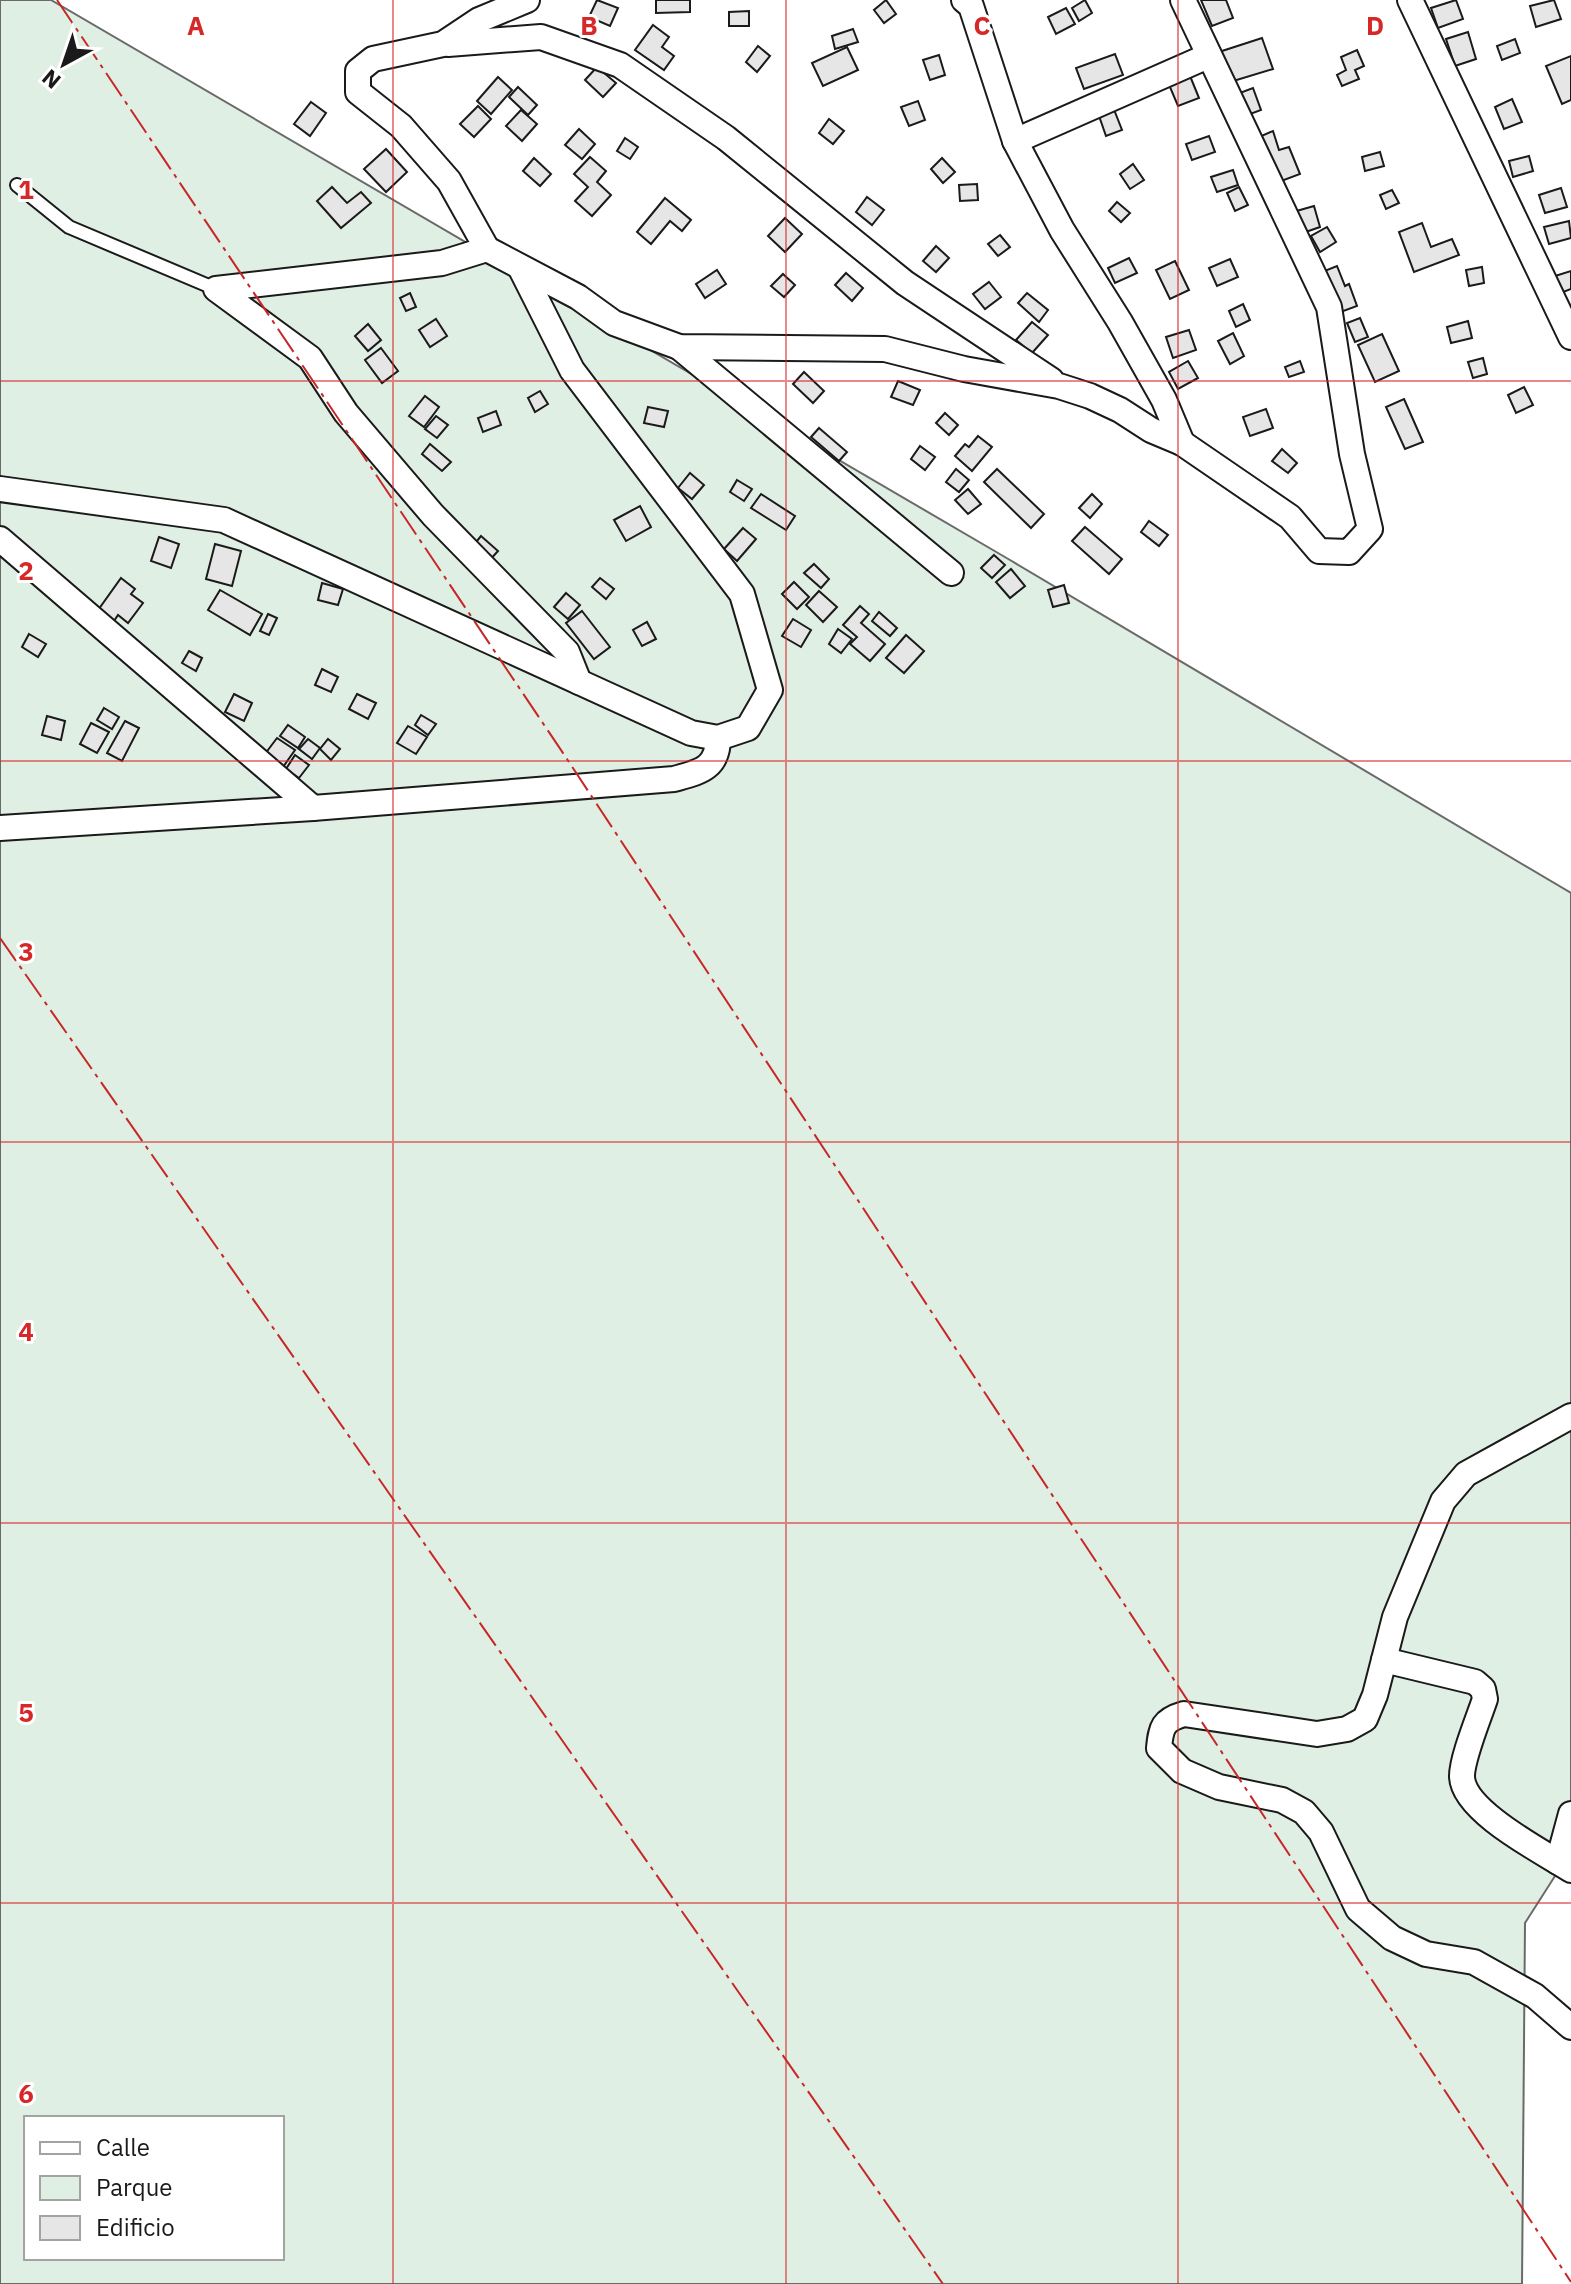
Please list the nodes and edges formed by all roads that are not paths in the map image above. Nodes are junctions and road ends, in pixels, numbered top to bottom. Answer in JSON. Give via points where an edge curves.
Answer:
{"nodes":[{"id":1,"x":527,"y":0,"type":"edge"},
{"id":2,"x":964,"y":0,"type":"edge"},
{"id":3,"x":1183,"y":0,"type":"edge"},
{"id":4,"x":1410,"y":0,"type":"edge"},
{"id":5,"x":443,"y":44,"type":"junction"},
{"id":6,"x":1208,"y":56,"type":"junction"},
{"id":7,"x":1015,"y":141,"type":"junction"},
{"id":8,"x":17,"y":185,"type":"dead end"},
{"id":9,"x":487,"y":249,"type":"junction"},
{"id":10,"x":520,"y":267,"type":"junction"},
{"id":11,"x":216,"y":289,"type":"junction"},
{"id":12,"x":1571,"y":337,"type":"edge"},
{"id":13,"x":679,"y":347,"type":"junction"},
{"id":14,"x":1059,"y":386,"type":"junction"},
{"id":15,"x":1182,"y":443,"type":"junction"},
{"id":16,"x":0,"y":489,"type":"edge"},
{"id":17,"x":0,"y":539,"type":"edge"},
{"id":18,"x":951,"y":573,"type":"dead end"},
{"id":19,"x":579,"y":682,"type":"junction"},
{"id":20,"x":718,"y":738,"type":"junction"},
{"id":21,"x":313,"y":808,"type":"junction"},
{"id":22,"x":0,"y":828,"type":"edge"},
{"id":23,"x":1571,"y":1416,"type":"edge"},
{"id":24,"x":1384,"y":1660,"type":"junction"},
{"id":25,"x":1571,"y":1814,"type":"edge"},
{"id":26,"x":1564,"y":1866,"type":"edge"},
{"id":27,"x":1571,"y":2027,"type":"edge"}],
"edges":[{"from":1,"to":5,"type":"street","via":[[479,20]]},
{"from":2,"to":7,"type":"street","via":[[971,6]]},
{"from":3,"to":6,"type":"street"},
{"from":4,"to":12,"type":"street"},
{"from":5,"to":9,"type":"street","via":[[373,59],[358,71],[358,92],[401,126],[449,181]]},
{"from":5,"to":14,"type":"street","via":[[541,37],[620,65],[726,138],[905,283]]},
{"from":6,"to":7,"type":"street"},
{"from":6,"to":15,"type":"street","via":[[1329,307],[1352,454],[1370,529],[1349,552],[1319,551],[1290,517]]},
{"from":7,"to":15,"type":"street","via":[[1164,400]]},
{"from":8,"to":11,"type":"lane","via":[[69,227]]},
{"from":9,"to":10,"type":"street"},
{"from":9,"to":11,"type":"street","via":[[442,263]]},
{"from":10,"to":13,"type":"street","via":[[614,323]]},
{"from":10,"to":20,"type":"street","via":[[572,370],[742,594],[770,690],[748,728]]},
{"from":11,"to":19,"type":"street","via":[[310,358],[346,413],[433,515],[567,652]]},
{"from":13,"to":14,"type":"street","via":[[885,349]]},
{"from":13,"to":18,"type":"street"},
{"from":14,"to":15,"type":"street"},
{"from":16,"to":19,"type":"street","via":[[224,520]]},
{"from":17,"to":21,"type":"street"},
{"from":19,"to":20,"type":"street","via":[[691,733]]},
{"from":20,"to":21,"type":"street","via":[[718,753],[704,770],[674,779]]},
{"from":21,"to":22,"type":"street"},
{"from":23,"to":24,"type":"street","via":[[1466,1474],[1443,1501],[1395,1617]]},
{"from":24,"to":26,"type":"street","via":[[1475,1682],[1483,1689],[1485,1699],[1462,1774],[1464,1790],[1512,1833]]},
{"from":24,"to":27,"type":"street","via":[[1365,1719],[1347,1729],[1317,1734],[1184,1714],[1170,1718],[1160,1731],[1159,1748],[1182,1771],[1219,1787],[1282,1800],[1304,1812],[1321,1832],[1358,1909],[1392,1938],[1426,1954],[1474,1962],[1535,1996]]},
{"from":25,"to":26,"type":"street"}]}
